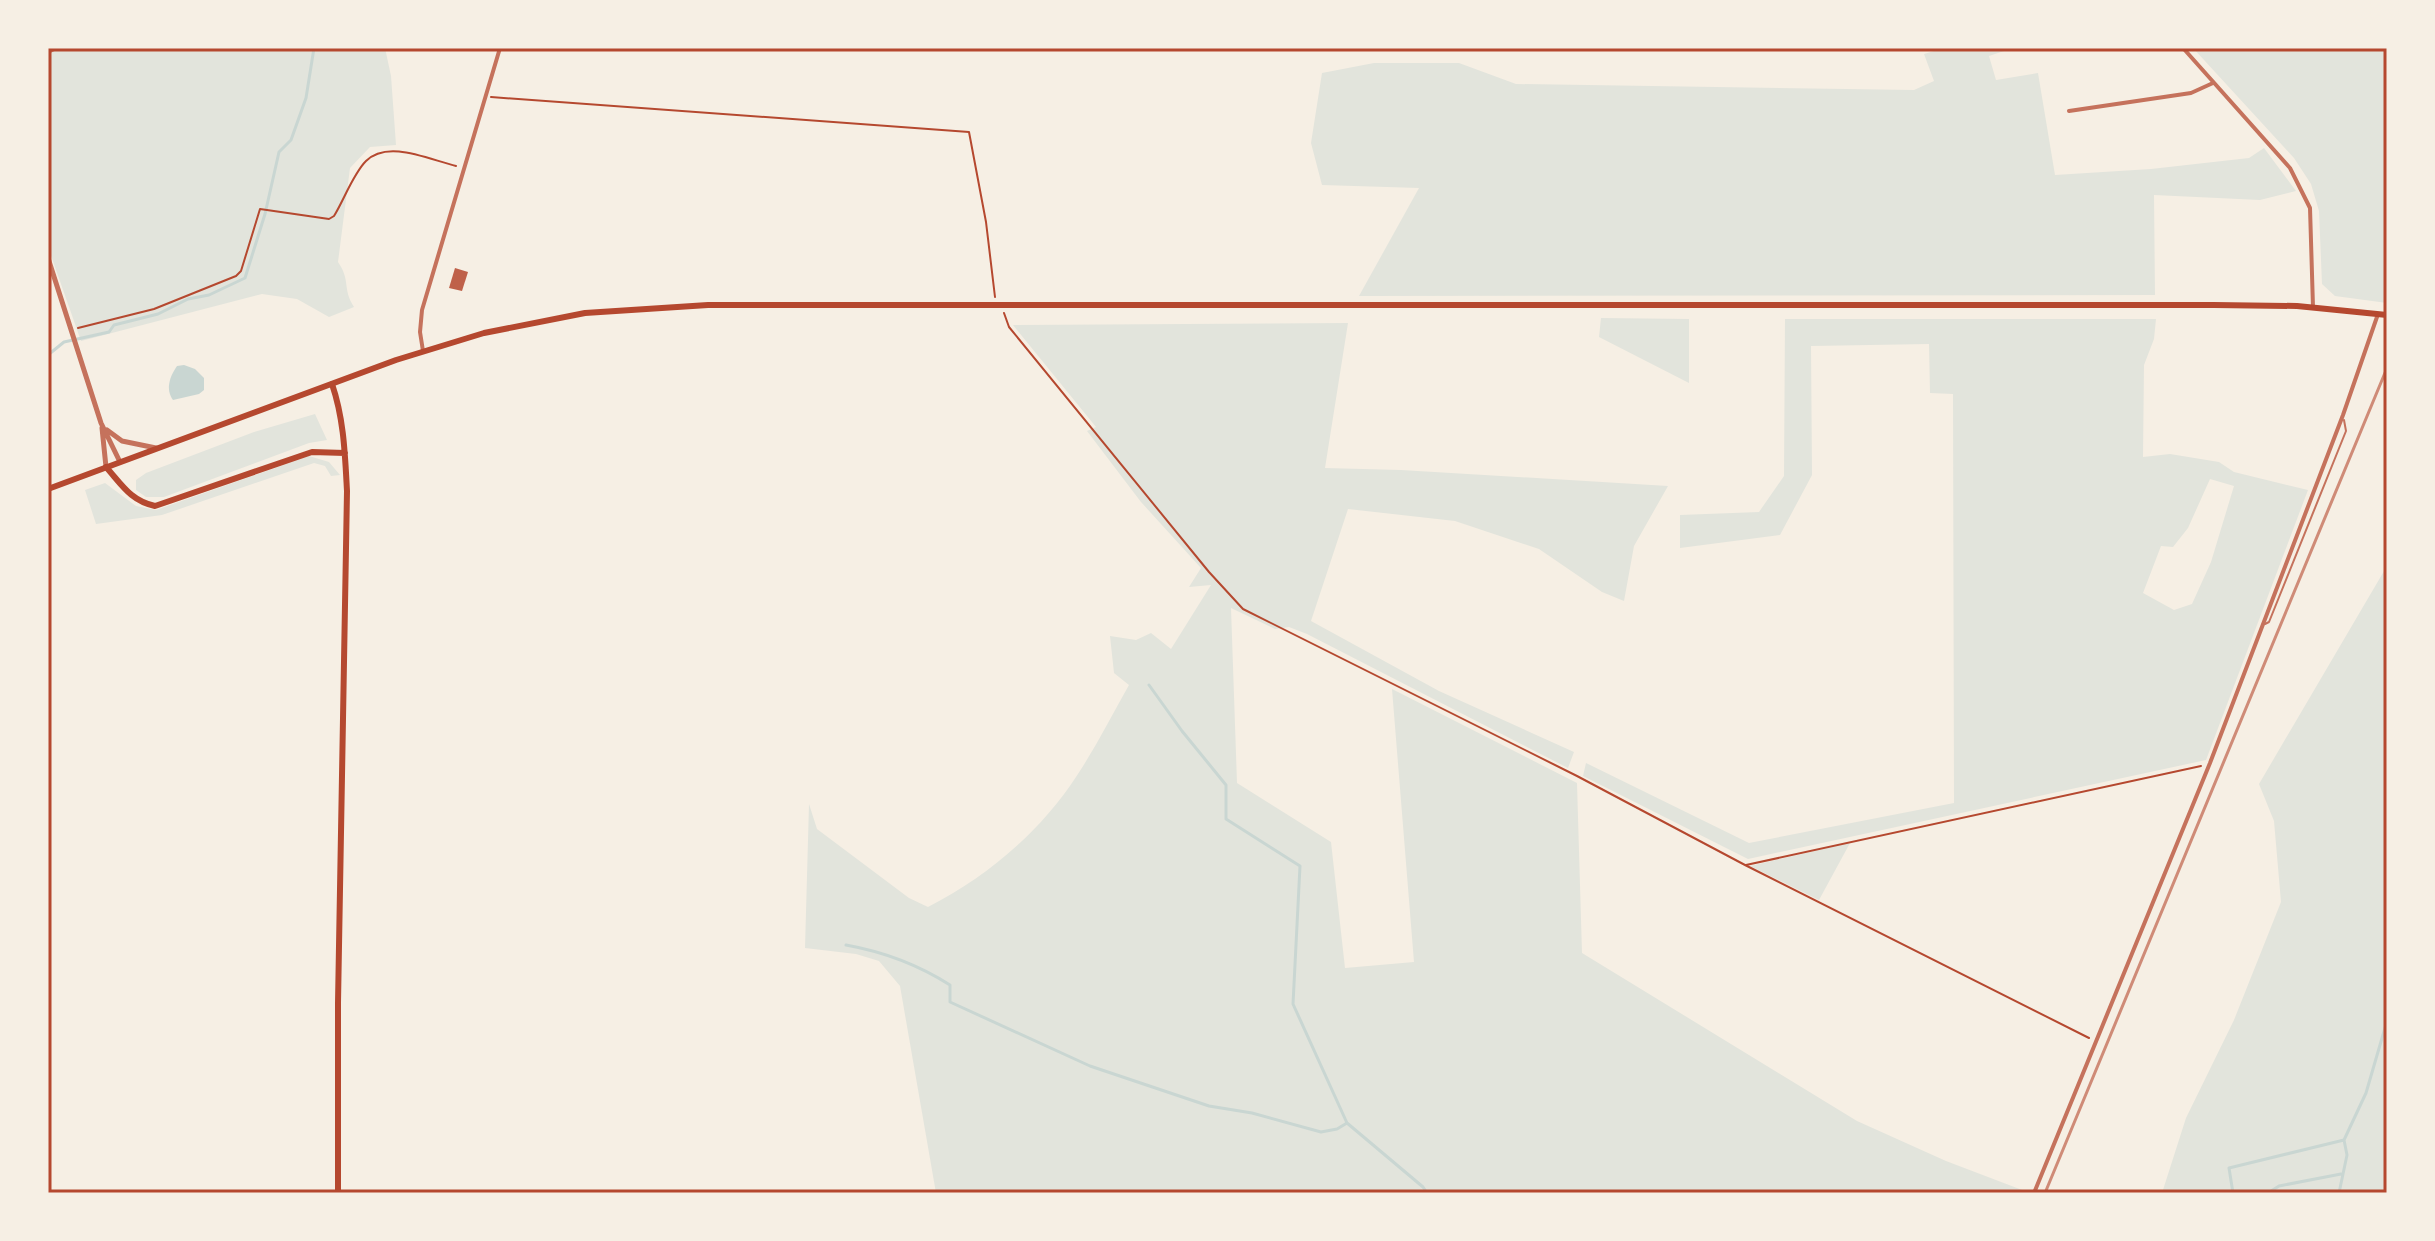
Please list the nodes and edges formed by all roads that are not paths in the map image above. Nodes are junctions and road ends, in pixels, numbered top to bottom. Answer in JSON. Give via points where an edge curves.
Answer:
{"nodes":[{"id":1,"x":56,"y":48,"type":"edge"},
{"id":2,"x":500,"y":48,"type":"edge"},
{"id":3,"x":2183,"y":48,"type":"edge"},
{"id":4,"x":48,"y":52,"type":"edge"},
{"id":5,"x":2213,"y":83,"type":"junction"},
{"id":6,"x":2069,"y":111,"type":"dead end"},
{"id":7,"x":48,"y":258,"type":"edge"},
{"id":8,"x":50,"y":269,"type":"edge"},
{"id":9,"x":2313,"y":307,"type":"junction"},
{"id":10,"x":2378,"y":314,"type":"junction"},
{"id":11,"x":2387,"y":315,"type":"edge"},
{"id":12,"x":423,"y":351,"type":"junction"},
{"id":13,"x":332,"y":384,"type":"junction"},
{"id":14,"x":2343,"y":415,"type":"junction"},
{"id":15,"x":101,"y":423,"type":"junction"},
{"id":16,"x":157,"y":448,"type":"junction"},
{"id":17,"x":345,"y":453,"type":"junction"},
{"id":18,"x":120,"y":462,"type":"junction"},
{"id":19,"x":106,"y":467,"type":"junction"},
{"id":20,"x":48,"y":489,"type":"edge"},
{"id":21,"x":2262,"y":627,"type":"junction"},
{"id":22,"x":338,"y":1193,"type":"edge"},
{"id":23,"x":2034,"y":1193,"type":"edge"}],
"edges":[{"from":1,"to":4,"type":"street"},
{"from":2,"to":12,"type":"street","via":[[422,310]]},
{"from":3,"to":5,"type":"street"},
{"from":5,"to":6,"type":"street","via":[[2191,93]]},
{"from":5,"to":9,"type":"street","via":[[2303,188],[2310,208]]},
{"from":7,"to":8,"type":"street"},
{"from":8,"to":15,"type":"street"},
{"from":9,"to":10,"type":"main road"},
{"from":9,"to":12,"type":"main road","via":[[708,305],[612,310],[509,327]]},
{"from":10,"to":11,"type":"main road"},
{"from":10,"to":14,"type":"street"},
{"from":12,"to":13,"type":"main road"},
{"from":13,"to":16,"type":"main road"},
{"from":13,"to":17,"type":"main road"},
{"from":14,"to":21,"type":"street"},
{"from":14,"to":21,"type":"lane","via":[[2346,431],[2269,622]]},
{"from":15,"to":16,"type":"street","via":[[122,441]]},
{"from":15,"to":18,"type":"street"},
{"from":15,"to":19,"type":"street"},
{"from":16,"to":18,"type":"main road"},
{"from":17,"to":19,"type":"main road","via":[[312,452],[155,506],[128,494]]},
{"from":17,"to":22,"type":"main road"},
{"from":18,"to":19,"type":"main road"},
{"from":19,"to":20,"type":"main road"},
{"from":21,"to":23,"type":"street"}]}
